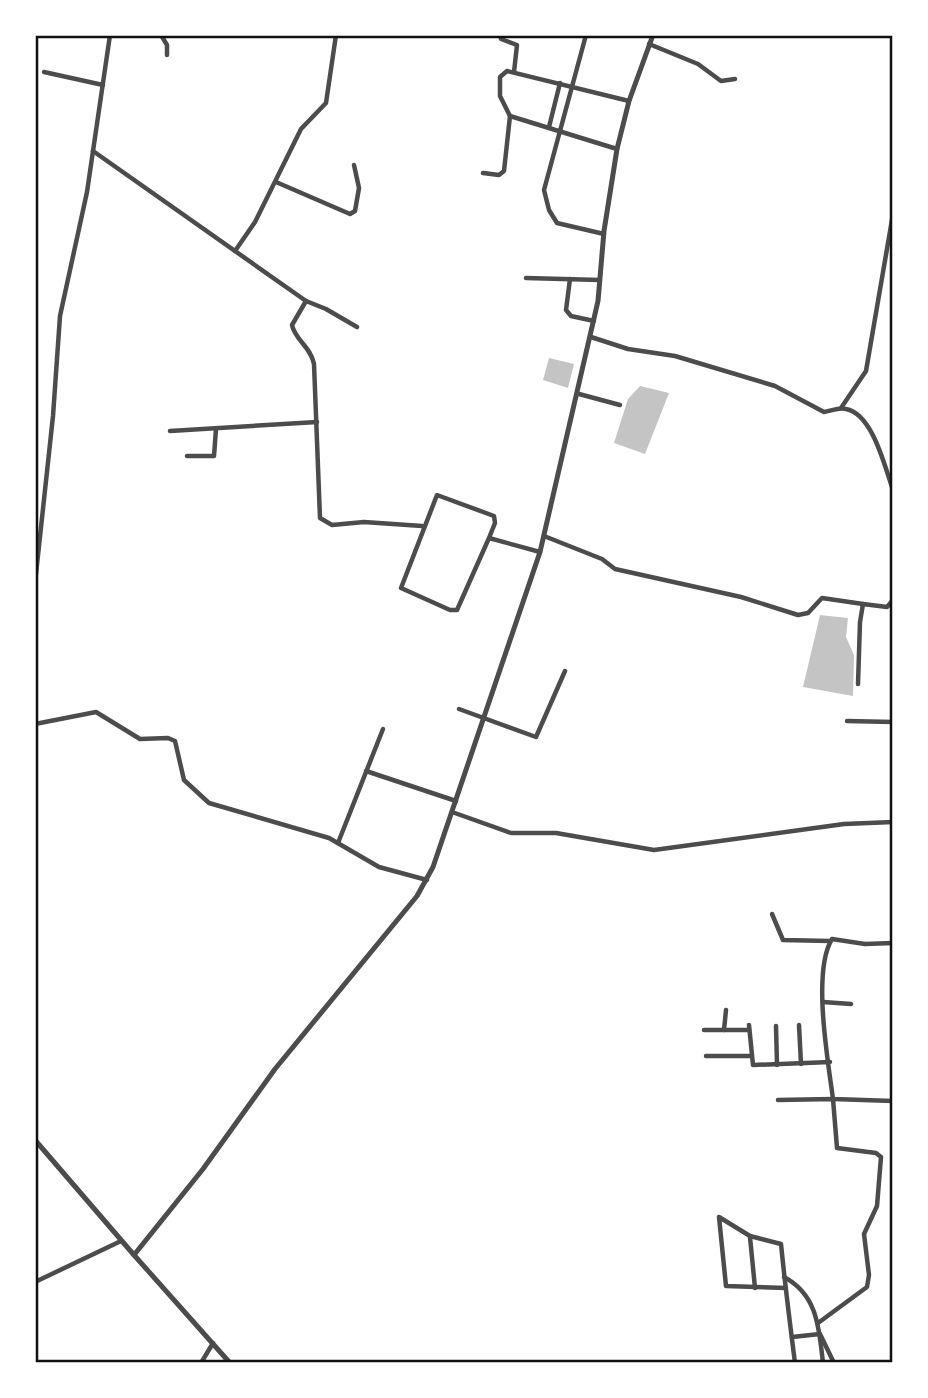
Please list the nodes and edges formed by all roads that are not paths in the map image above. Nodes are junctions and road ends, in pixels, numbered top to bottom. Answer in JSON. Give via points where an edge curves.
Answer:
{"nodes":[{"id":1,"x":110,"y":35,"type":"edge"},
{"id":2,"x":161,"y":35,"type":"edge"},
{"id":3,"x":336,"y":35,"type":"edge"},
{"id":4,"x":500,"y":35,"type":"edge"},
{"id":5,"x":586,"y":35,"type":"edge"},
{"id":6,"x":653,"y":35,"type":"edge"},
{"id":7,"x":649,"y":44,"type":"junction"},
{"id":8,"x":167,"y":55,"type":"dead end"},
{"id":9,"x":44,"y":72,"type":"dead end"},
{"id":10,"x":514,"y":72,"type":"junction"},
{"id":11,"x":735,"y":79,"type":"dead end"},
{"id":12,"x":560,"y":83,"type":"junction"},
{"id":13,"x":103,"y":85,"type":"junction"},
{"id":14,"x":574,"y":86,"type":"junction"},
{"id":15,"x":629,"y":101,"type":"junction"},
{"id":16,"x":510,"y":116,"type":"junction"},
{"id":17,"x":549,"y":127,"type":"junction"},
{"id":18,"x":561,"y":131,"type":"junction"},
{"id":19,"x":617,"y":149,"type":"junction"},
{"id":20,"x":93,"y":151,"type":"junction"},
{"id":21,"x":893,"y":157,"type":"edge"},
{"id":22,"x":354,"y":165,"type":"dead end"},
{"id":23,"x":483,"y":173,"type":"dead end"},
{"id":24,"x":893,"y":180,"type":"edge"},
{"id":25,"x":276,"y":182,"type":"junction"},
{"id":26,"x":893,"y":214,"type":"edge"},
{"id":27,"x":604,"y":234,"type":"junction"},
{"id":28,"x":235,"y":251,"type":"junction"},
{"id":29,"x":526,"y":278,"type":"dead end"},
{"id":30,"x":570,"y":279,"type":"junction"},
{"id":31,"x":600,"y":280,"type":"junction"},
{"id":32,"x":306,"y":301,"type":"junction"},
{"id":33,"x":594,"y":321,"type":"junction"},
{"id":34,"x":357,"y":327,"type":"dead end"},
{"id":35,"x":591,"y":337,"type":"junction"},
{"id":36,"x":579,"y":394,"type":"junction"},
{"id":37,"x":621,"y":405,"type":"dead end"},
{"id":38,"x":841,"y":408,"type":"junction"},
{"id":39,"x":317,"y":422,"type":"junction"},
{"id":40,"x":216,"y":429,"type":"junction"},
{"id":41,"x":170,"y":431,"type":"dead end"},
{"id":42,"x":187,"y":456,"type":"dead end"},
{"id":43,"x":893,"y":490,"type":"edge"},
{"id":44,"x":422,"y":526,"type":"junction"},
{"id":45,"x":544,"y":536,"type":"junction"},
{"id":46,"x":489,"y":538,"type":"junction"},
{"id":47,"x":540,"y":552,"type":"junction"},
{"id":48,"x":35,"y":583,"type":"edge"},
{"id":49,"x":893,"y":600,"type":"edge"},
{"id":50,"x":863,"y":604,"type":"junction"},
{"id":51,"x":565,"y":671,"type":"dead end"},
{"id":52,"x":858,"y":684,"type":"dead end"},
{"id":53,"x":459,"y":709,"type":"dead end"},
{"id":54,"x":485,"y":718,"type":"junction"},
{"id":55,"x":847,"y":721,"type":"dead end"},
{"id":56,"x":893,"y":722,"type":"edge"},
{"id":57,"x":35,"y":724,"type":"edge"},
{"id":58,"x":383,"y":729,"type":"dead end"},
{"id":59,"x":366,"y":771,"type":"junction"},
{"id":60,"x":456,"y":801,"type":"junction"},
{"id":61,"x":452,"y":812,"type":"junction"},
{"id":62,"x":893,"y":822,"type":"edge"},
{"id":63,"x":338,"y":843,"type":"junction"},
{"id":64,"x":427,"y":880,"type":"junction"},
{"id":65,"x":772,"y":914,"type":"dead end"},
{"id":66,"x":830,"y":941,"type":"junction"},
{"id":67,"x":893,"y":943,"type":"edge"},
{"id":68,"x":823,"y":1002,"type":"junction"},
{"id":69,"x":851,"y":1004,"type":"dead end"},
{"id":70,"x":726,"y":1010,"type":"dead end"},
{"id":71,"x":799,"y":1025,"type":"dead end"},
{"id":72,"x":776,"y":1026,"type":"dead end"},
{"id":73,"x":704,"y":1030,"type":"dead end"},
{"id":74,"x":724,"y":1030,"type":"junction"},
{"id":75,"x":706,"y":1056,"type":"dead end"},
{"id":76,"x":750,"y":1056,"type":"junction"},
{"id":77,"x":830,"y":1062,"type":"junction"},
{"id":78,"x":801,"y":1064,"type":"junction"},
{"id":79,"x":777,"y":1065,"type":"junction"},
{"id":80,"x":833,"y":1099,"type":"junction"},
{"id":81,"x":778,"y":1100,"type":"dead end"},
{"id":82,"x":893,"y":1101,"type":"edge"},
{"id":83,"x":35,"y":1140,"type":"edge"},
{"id":84,"x":750,"y":1236,"type":"junction"},
{"id":85,"x":121,"y":1241,"type":"junction"},
{"id":86,"x":134,"y":1255,"type":"junction"},
{"id":87,"x":784,"y":1277,"type":"junction"},
{"id":88,"x":35,"y":1282,"type":"edge"},
{"id":89,"x":755,"y":1288,"type":"junction"},
{"id":90,"x":786,"y":1288,"type":"junction"},
{"id":91,"x":818,"y":1323,"type":"junction"},
{"id":92,"x":820,"y":1334,"type":"junction"},
{"id":93,"x":792,"y":1337,"type":"junction"},
{"id":94,"x":213,"y":1343,"type":"junction"},
{"id":95,"x":201,"y":1363,"type":"edge"},
{"id":96,"x":230,"y":1363,"type":"edge"},
{"id":97,"x":795,"y":1363,"type":"edge"},
{"id":98,"x":823,"y":1363,"type":"edge"},
{"id":99,"x":834,"y":1363,"type":"edge"}],
"edges":[{"from":1,"to":13,"type":"street"},
{"from":2,"to":8,"type":"street"},
{"from":3,"to":25,"type":"street","via":[[326,103],[301,129]]},
{"from":4,"to":10,"type":"street","via":[[517,45]]},
{"from":5,"to":14,"type":"street"},
{"from":6,"to":7,"type":"street"},
{"from":7,"to":11,"type":"street","via":[[698,64],[721,81]]},
{"from":7,"to":15,"type":"street"},
{"from":9,"to":13,"type":"street"},
{"from":10,"to":12,"type":"street"},
{"from":10,"to":16,"type":"street","via":[[502,74],[498,84]]},
{"from":12,"to":14,"type":"street"},
{"from":12,"to":17,"type":"street"},
{"from":13,"to":20,"type":"street"},
{"from":14,"to":15,"type":"street"},
{"from":14,"to":18,"type":"street"},
{"from":15,"to":19,"type":"street"},
{"from":16,"to":17,"type":"street"},
{"from":16,"to":23,"type":"street","via":[[504,171],[499,175]]},
{"from":17,"to":18,"type":"street"},
{"from":18,"to":19,"type":"street"},
{"from":18,"to":27,"type":"street","via":[[544,186],[549,210],[564,227]]},
{"from":19,"to":27,"type":"street"},
{"from":20,"to":28,"type":"street"},
{"from":20,"to":48,"type":"street","via":[[60,316]]},
{"from":21,"to":24,"type":"street"},
{"from":22,"to":25,"type":"street","via":[[359,188],[355,211],[350,214]]},
{"from":25,"to":28,"type":"street"},
{"from":26,"to":38,"type":"street","via":[[866,371]]},
{"from":27,"to":31,"type":"street"},
{"from":28,"to":32,"type":"street"},
{"from":29,"to":30,"type":"street"},
{"from":30,"to":31,"type":"street"},
{"from":30,"to":33,"type":"street","via":[[566,310],[571,316]]},
{"from":31,"to":33,"type":"street"},
{"from":32,"to":34,"type":"street"},
{"from":32,"to":39,"type":"street","via":[[292,325],[313,358]]},
{"from":33,"to":35,"type":"street"},
{"from":35,"to":36,"type":"street"},
{"from":35,"to":38,"type":"street","via":[[775,386],[824,412]]},
{"from":36,"to":37,"type":"street"},
{"from":36,"to":45,"type":"street"},
{"from":38,"to":43,"type":"street","via":[[853,411],[865,423]]},
{"from":39,"to":40,"type":"street"},
{"from":39,"to":44,"type":"street","via":[[322,522]]},
{"from":40,"to":41,"type":"street"},
{"from":40,"to":42,"type":"street","via":[[214,456]]},
{"from":44,"to":46,"type":"street","via":[[440,495],[494,516]]},
{"from":44,"to":46,"type":"street","via":[[401,588],[452,611],[459,608]]},
{"from":45,"to":47,"type":"street"},
{"from":45,"to":50,"type":"street","via":[[602,559],[615,569],[741,597],[797,615],[808,613],[822,598]]},
{"from":46,"to":47,"type":"street"},
{"from":47,"to":54,"type":"street"},
{"from":49,"to":50,"type":"street","via":[[887,607]]},
{"from":50,"to":52,"type":"street"},
{"from":51,"to":54,"type":"street","via":[[536,737]]},
{"from":53,"to":54,"type":"street"},
{"from":54,"to":60,"type":"street"},
{"from":55,"to":56,"type":"street"},
{"from":57,"to":63,"type":"street","via":[[96,712],[140,739],[170,738],[176,744],[184,780],[206,802]]},
{"from":58,"to":59,"type":"street"},
{"from":59,"to":60,"type":"street"},
{"from":59,"to":63,"type":"street"},
{"from":60,"to":61,"type":"street"},
{"from":61,"to":62,"type":"street","via":[[507,832],[556,833],[654,850],[844,824]]},
{"from":61,"to":64,"type":"street"},
{"from":63,"to":64,"type":"street","via":[[379,867]]},
{"from":64,"to":86,"type":"street"},
{"from":65,"to":66,"type":"street","via":[[783,940]]},
{"from":66,"to":67,"type":"street"},
{"from":66,"to":68,"type":"street"},
{"from":68,"to":69,"type":"street"},
{"from":68,"to":77,"type":"street"},
{"from":70,"to":74,"type":"street"},
{"from":71,"to":78,"type":"street"},
{"from":72,"to":79,"type":"street"},
{"from":73,"to":74,"type":"street"},
{"from":74,"to":76,"type":"street","via":[[749,1028]]},
{"from":75,"to":76,"type":"street"},
{"from":76,"to":79,"type":"street","via":[[753,1065]]},
{"from":77,"to":78,"type":"street"},
{"from":77,"to":80,"type":"street"},
{"from":78,"to":79,"type":"street"},
{"from":80,"to":81,"type":"street"},
{"from":80,"to":82,"type":"street"},
{"from":80,"to":91,"type":"street","via":[[836,1147],[878,1153],[881,1163],[878,1204],[864,1234],[867,1287]]},
{"from":83,"to":85,"type":"street"},
{"from":84,"to":87,"type":"street","via":[[779,1243]]},
{"from":84,"to":89,"type":"street"},
{"from":84,"to":89,"type":"street","via":[[719,1217],[726,1286]]},
{"from":85,"to":86,"type":"street"},
{"from":85,"to":88,"type":"street"},
{"from":86,"to":94,"type":"street"},
{"from":87,"to":90,"type":"street"},
{"from":87,"to":91,"type":"street","via":[[803,1291]]},
{"from":89,"to":90,"type":"street"},
{"from":90,"to":93,"type":"street"},
{"from":91,"to":92,"type":"street"},
{"from":92,"to":93,"type":"street"},
{"from":92,"to":98,"type":"street"},
{"from":92,"to":99,"type":"street"},
{"from":93,"to":97,"type":"street"},
{"from":94,"to":95,"type":"street"},
{"from":94,"to":96,"type":"street"}]}
